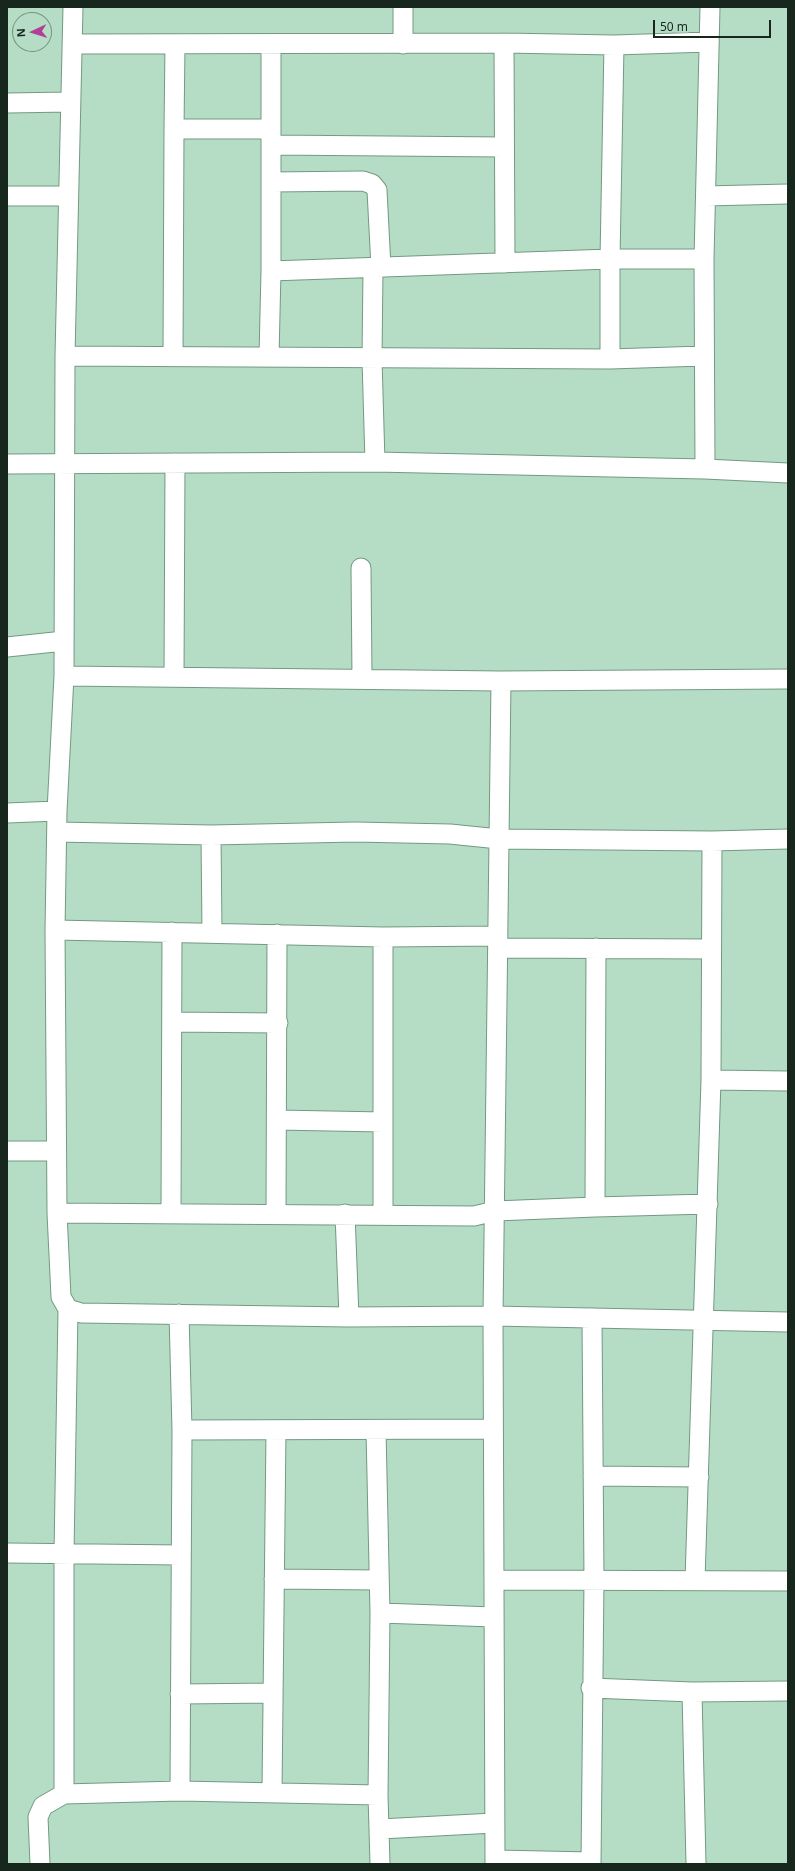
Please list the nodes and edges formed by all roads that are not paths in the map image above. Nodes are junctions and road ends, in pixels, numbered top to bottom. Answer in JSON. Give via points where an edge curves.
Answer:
{"nodes":[{"id":1,"x":73,"y":7,"type":"edge"},
{"id":2,"x":403,"y":7,"type":"edge"},
{"id":3,"x":710,"y":7,"type":"edge"},
{"id":4,"x":709,"y":42,"type":"junction"},
{"id":5,"x":504,"y":43,"type":"junction"},
{"id":6,"x":72,"y":44,"type":"junction"},
{"id":7,"x":174,"y":44,"type":"junction"},
{"id":8,"x":271,"y":44,"type":"junction"},
{"id":9,"x":403,"y":44,"type":"junction"},
{"id":10,"x":614,"y":45,"type":"junction"},
{"id":11,"x":70,"y":102,"type":"junction"},
{"id":12,"x":7,"y":103,"type":"edge"},
{"id":13,"x":174,"y":129,"type":"junction"},
{"id":14,"x":271,"y":137,"type":"junction"},
{"id":15,"x":504,"y":147,"type":"junction"},
{"id":16,"x":271,"y":182,"type":"junction"},
{"id":17,"x":788,"y":194,"type":"edge"},
{"id":18,"x":7,"y":196,"type":"edge"},
{"id":19,"x":68,"y":196,"type":"junction"},
{"id":20,"x":706,"y":196,"type":"junction"},
{"id":21,"x":610,"y":259,"type":"junction"},
{"id":22,"x":704,"y":259,"type":"junction"},
{"id":23,"x":505,"y":263,"type":"junction"},
{"id":24,"x":377,"y":269,"type":"junction"},
{"id":25,"x":271,"y":272,"type":"junction"},
{"id":26,"x":65,"y":356,"type":"junction"},
{"id":27,"x":173,"y":356,"type":"junction"},
{"id":28,"x":703,"y":356,"type":"junction"},
{"id":29,"x":269,"y":357,"type":"junction"},
{"id":30,"x":372,"y":359,"type":"junction"},
{"id":31,"x":610,"y":359,"type":"junction"},
{"id":32,"x":375,"y":462,"type":"junction"},
{"id":33,"x":66,"y":463,"type":"junction"},
{"id":34,"x":175,"y":463,"type":"junction"},
{"id":35,"x":7,"y":464,"type":"edge"},
{"id":36,"x":705,"y":469,"type":"junction"},
{"id":37,"x":788,"y":473,"type":"edge"},
{"id":38,"x":361,"y":568,"type":"dead end"},
{"id":39,"x":64,"y":641,"type":"junction"},
{"id":40,"x":7,"y":647,"type":"edge"},
{"id":41,"x":64,"y":676,"type":"junction"},
{"id":42,"x":174,"y":677,"type":"junction"},
{"id":43,"x":362,"y":678,"type":"junction"},
{"id":44,"x":788,"y":679,"type":"edge"},
{"id":45,"x":501,"y":681,"type":"junction"},
{"id":46,"x":57,"y":811,"type":"junction"},
{"id":47,"x":7,"y":813,"type":"edge"},
{"id":48,"x":57,"y":832,"type":"junction"},
{"id":49,"x":211,"y":835,"type":"junction"},
{"id":50,"x":499,"y":839,"type":"junction"},
{"id":51,"x":788,"y":839,"type":"edge"},
{"id":52,"x":712,"y":841,"type":"junction"},
{"id":53,"x":55,"y":930,"type":"junction"},
{"id":54,"x":172,"y":932,"type":"junction"},
{"id":55,"x":212,"y":933,"type":"junction"},
{"id":56,"x":277,"y":934,"type":"junction"},
{"id":57,"x":383,"y":936,"type":"junction"},
{"id":58,"x":498,"y":942,"type":"junction"},
{"id":59,"x":596,"y":948,"type":"junction"},
{"id":60,"x":711,"y":949,"type":"junction"},
{"id":61,"x":172,"y":1022,"type":"junction"},
{"id":62,"x":278,"y":1023,"type":"junction"},
{"id":63,"x":711,"y":1080,"type":"junction"},
{"id":64,"x":788,"y":1081,"type":"edge"},
{"id":65,"x":277,"y":1120,"type":"junction"},
{"id":66,"x":383,"y":1122,"type":"junction"},
{"id":67,"x":7,"y":1150,"type":"edge"},
{"id":68,"x":55,"y":1151,"type":"junction"},
{"id":69,"x":708,"y":1204,"type":"junction"},
{"id":70,"x":595,"y":1207,"type":"junction"},
{"id":71,"x":495,"y":1211,"type":"junction"},
{"id":72,"x":57,"y":1213,"type":"junction"},
{"id":73,"x":171,"y":1213,"type":"junction"},
{"id":74,"x":276,"y":1214,"type":"junction"},
{"id":75,"x":345,"y":1214,"type":"junction"},
{"id":76,"x":383,"y":1214,"type":"junction"},
{"id":77,"x":68,"y":1309,"type":"junction"},
{"id":78,"x":179,"y":1314,"type":"junction"},
{"id":79,"x":492,"y":1316,"type":"junction"},
{"id":80,"x":349,"y":1317,"type":"junction"},
{"id":81,"x":592,"y":1318,"type":"junction"},
{"id":82,"x":705,"y":1320,"type":"junction"},
{"id":83,"x":788,"y":1322,"type":"edge"},
{"id":84,"x":493,"y":1429,"type":"junction"},
{"id":85,"x":182,"y":1430,"type":"junction"},
{"id":86,"x":276,"y":1430,"type":"junction"},
{"id":87,"x":376,"y":1430,"type":"junction"},
{"id":88,"x":593,"y":1476,"type":"junction"},
{"id":89,"x":699,"y":1477,"type":"junction"},
{"id":90,"x":7,"y":1553,"type":"edge"},
{"id":91,"x":64,"y":1554,"type":"junction"},
{"id":92,"x":181,"y":1555,"type":"junction"},
{"id":93,"x":274,"y":1579,"type":"junction"},
{"id":94,"x":379,"y":1580,"type":"junction"},
{"id":95,"x":495,"y":1580,"type":"junction"},
{"id":96,"x":594,"y":1580,"type":"junction"},
{"id":97,"x":696,"y":1580,"type":"junction"},
{"id":98,"x":788,"y":1581,"type":"edge"},
{"id":99,"x":380,"y":1613,"type":"junction"},
{"id":100,"x":494,"y":1617,"type":"junction"},
{"id":101,"x":591,"y":1688,"type":"junction"},
{"id":102,"x":788,"y":1691,"type":"edge"},
{"id":103,"x":692,"y":1692,"type":"junction"},
{"id":104,"x":273,"y":1693,"type":"junction"},
{"id":105,"x":180,"y":1694,"type":"junction"},
{"id":106,"x":180,"y":1791,"type":"junction"},
{"id":107,"x":272,"y":1792,"type":"junction"},
{"id":108,"x":64,"y":1794,"type":"junction"},
{"id":109,"x":378,"y":1795,"type":"junction"},
{"id":110,"x":494,"y":1824,"type":"junction"},
{"id":111,"x":380,"y":1829,"type":"junction"},
{"id":112,"x":496,"y":1862,"type":"edge"},
{"id":113,"x":591,"y":1863,"type":"edge"},
{"id":114,"x":40,"y":1864,"type":"edge"},
{"id":115,"x":380,"y":1864,"type":"edge"},
{"id":116,"x":696,"y":1864,"type":"edge"}],
"edges":[{"from":1,"to":6,"type":"street"},
{"from":2,"to":9,"type":"street"},
{"from":3,"to":4,"type":"street"},
{"from":4,"to":10,"type":"street"},
{"from":4,"to":20,"type":"street"},
{"from":5,"to":9,"type":"street"},
{"from":5,"to":10,"type":"street"},
{"from":5,"to":15,"type":"street"},
{"from":6,"to":7,"type":"street"},
{"from":6,"to":11,"type":"street"},
{"from":7,"to":8,"type":"street"},
{"from":7,"to":13,"type":"street"},
{"from":8,"to":9,"type":"street"},
{"from":8,"to":14,"type":"street"},
{"from":10,"to":21,"type":"street"},
{"from":11,"to":12,"type":"street"},
{"from":11,"to":19,"type":"street"},
{"from":13,"to":14,"type":"street"},
{"from":13,"to":27,"type":"street"},
{"from":14,"to":15,"type":"street"},
{"from":14,"to":16,"type":"street"},
{"from":15,"to":23,"type":"street"},
{"from":16,"to":24,"type":"street","via":[[363,181],[372,184],[376,190]]},
{"from":16,"to":25,"type":"street"},
{"from":17,"to":20,"type":"street"},
{"from":18,"to":19,"type":"street"},
{"from":19,"to":26,"type":"street"},
{"from":20,"to":22,"type":"street"},
{"from":21,"to":22,"type":"street"},
{"from":21,"to":23,"type":"street"},
{"from":21,"to":31,"type":"street"},
{"from":22,"to":28,"type":"street"},
{"from":23,"to":24,"type":"street"},
{"from":24,"to":25,"type":"street"},
{"from":24,"to":30,"type":"street"},
{"from":25,"to":29,"type":"street"},
{"from":26,"to":27,"type":"street"},
{"from":26,"to":33,"type":"street"},
{"from":27,"to":29,"type":"street"},
{"from":28,"to":31,"type":"street"},
{"from":28,"to":36,"type":"street"},
{"from":29,"to":30,"type":"street"},
{"from":30,"to":31,"type":"street"},
{"from":30,"to":32,"type":"street"},
{"from":32,"to":34,"type":"street"},
{"from":32,"to":36,"type":"street"},
{"from":33,"to":34,"type":"street"},
{"from":33,"to":35,"type":"street"},
{"from":33,"to":39,"type":"street"},
{"from":34,"to":42,"type":"street"},
{"from":36,"to":37,"type":"street"},
{"from":38,"to":43,"type":"street"},
{"from":39,"to":40,"type":"street"},
{"from":39,"to":41,"type":"street"},
{"from":41,"to":42,"type":"street"},
{"from":41,"to":46,"type":"street"},
{"from":42,"to":43,"type":"street"},
{"from":43,"to":45,"type":"street"},
{"from":44,"to":45,"type":"street"},
{"from":45,"to":50,"type":"street"},
{"from":46,"to":47,"type":"street"},
{"from":46,"to":48,"type":"street"},
{"from":48,"to":49,"type":"street"},
{"from":48,"to":53,"type":"street"},
{"from":49,"to":50,"type":"street","via":[[355,832],[450,834]]},
{"from":49,"to":55,"type":"street"},
{"from":50,"to":52,"type":"street"},
{"from":50,"to":58,"type":"street"},
{"from":51,"to":52,"type":"street"},
{"from":52,"to":60,"type":"street"},
{"from":53,"to":54,"type":"street"},
{"from":53,"to":68,"type":"street"},
{"from":54,"to":55,"type":"street"},
{"from":54,"to":61,"type":"street"},
{"from":55,"to":56,"type":"street"},
{"from":56,"to":57,"type":"street"},
{"from":56,"to":62,"type":"street"},
{"from":57,"to":58,"type":"street"},
{"from":57,"to":66,"type":"street"},
{"from":58,"to":59,"type":"street"},
{"from":58,"to":71,"type":"street"},
{"from":59,"to":60,"type":"street"},
{"from":59,"to":70,"type":"street"},
{"from":60,"to":63,"type":"street"},
{"from":61,"to":62,"type":"street"},
{"from":61,"to":73,"type":"street"},
{"from":62,"to":65,"type":"street"},
{"from":63,"to":64,"type":"street"},
{"from":63,"to":69,"type":"street"},
{"from":65,"to":66,"type":"street"},
{"from":65,"to":74,"type":"street"},
{"from":66,"to":76,"type":"street"},
{"from":67,"to":68,"type":"street"},
{"from":68,"to":72,"type":"street"},
{"from":69,"to":70,"type":"street"},
{"from":69,"to":82,"type":"street"},
{"from":70,"to":71,"type":"street"},
{"from":71,"to":76,"type":"street","via":[[474,1216]]},
{"from":71,"to":79,"type":"street"},
{"from":72,"to":73,"type":"street"},
{"from":72,"to":77,"type":"street","via":[[61,1297]]},
{"from":73,"to":74,"type":"street"},
{"from":74,"to":75,"type":"street"},
{"from":75,"to":76,"type":"street"},
{"from":75,"to":80,"type":"street"},
{"from":77,"to":78,"type":"street","via":[[81,1313]]},
{"from":77,"to":91,"type":"street"},
{"from":78,"to":80,"type":"street"},
{"from":78,"to":85,"type":"street"},
{"from":79,"to":80,"type":"street"},
{"from":79,"to":81,"type":"street"},
{"from":79,"to":84,"type":"street"},
{"from":81,"to":82,"type":"street"},
{"from":81,"to":88,"type":"street"},
{"from":82,"to":83,"type":"street"},
{"from":82,"to":89,"type":"street"},
{"from":84,"to":87,"type":"street"},
{"from":84,"to":95,"type":"street"},
{"from":85,"to":86,"type":"street"},
{"from":85,"to":92,"type":"street"},
{"from":86,"to":87,"type":"street"},
{"from":86,"to":93,"type":"street"},
{"from":87,"to":94,"type":"street"},
{"from":88,"to":89,"type":"street"},
{"from":88,"to":96,"type":"street"},
{"from":89,"to":97,"type":"street"},
{"from":90,"to":91,"type":"street"},
{"from":91,"to":92,"type":"street"},
{"from":91,"to":108,"type":"street"},
{"from":92,"to":105,"type":"street"},
{"from":93,"to":94,"type":"street"},
{"from":93,"to":104,"type":"street"},
{"from":94,"to":99,"type":"street"},
{"from":95,"to":96,"type":"street"},
{"from":95,"to":100,"type":"street"},
{"from":96,"to":97,"type":"street"},
{"from":96,"to":101,"type":"street"},
{"from":97,"to":98,"type":"street"},
{"from":99,"to":100,"type":"street"},
{"from":99,"to":109,"type":"street"},
{"from":100,"to":110,"type":"street"},
{"from":101,"to":103,"type":"street"},
{"from":101,"to":113,"type":"street"},
{"from":102,"to":103,"type":"street"},
{"from":103,"to":116,"type":"street"},
{"from":104,"to":105,"type":"street"},
{"from":104,"to":107,"type":"street"},
{"from":105,"to":106,"type":"street"},
{"from":106,"to":107,"type":"street"},
{"from":106,"to":108,"type":"street"},
{"from":107,"to":109,"type":"street"},
{"from":108,"to":114,"type":"street","via":[[43,1806],[38,1817]]},
{"from":109,"to":111,"type":"street"},
{"from":110,"to":111,"type":"street"},
{"from":110,"to":112,"type":"street"},
{"from":111,"to":115,"type":"street"},
{"from":112,"to":113,"type":"street"}]}
